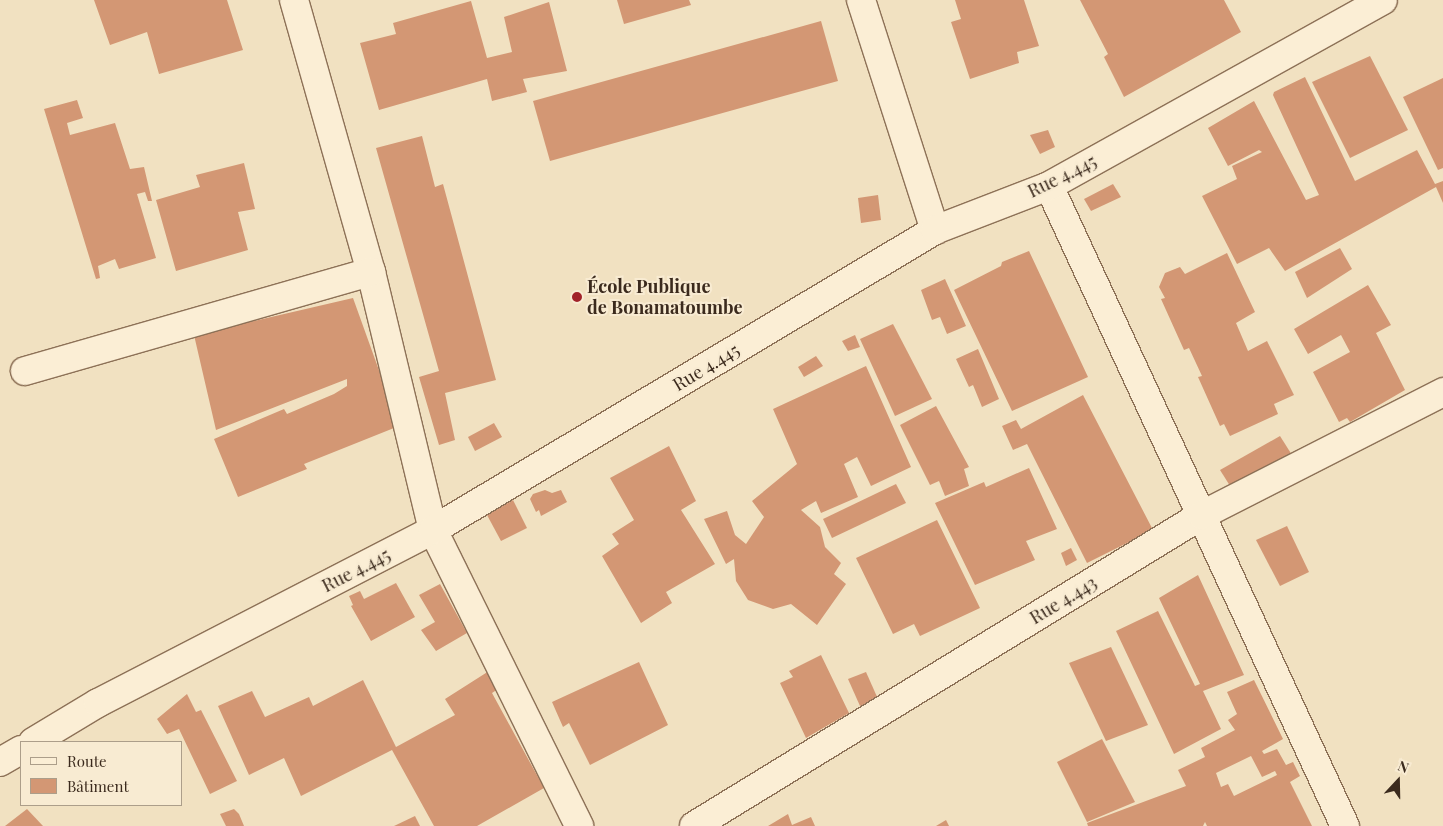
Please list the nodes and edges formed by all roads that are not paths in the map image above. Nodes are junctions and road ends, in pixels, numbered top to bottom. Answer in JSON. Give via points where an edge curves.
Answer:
{"nodes":[{"id":1,"x":294,"y":0,"type":"edge"},
{"id":2,"x":861,"y":0,"type":"edge"},
{"id":3,"x":1383,"y":0,"type":"edge"},
{"id":4,"x":1049,"y":186,"type":"junction"},
{"id":5,"x":935,"y":230,"type":"junction"},
{"id":6,"x":371,"y":272,"type":"junction"},
{"id":7,"x":25,"y":371,"type":"dead end"},
{"id":8,"x":1443,"y":392,"type":"edge"},
{"id":9,"x":1202,"y":514,"type":"junction"},
{"id":10,"x":433,"y":530,"type":"junction"},
{"id":11,"x":36,"y":741,"type":"edge"},
{"id":12,"x":20,"y":751,"type":"edge"},
{"id":13,"x":0,"y":762,"type":"edge"},
{"id":14,"x":580,"y":826,"type":"edge"},
{"id":15,"x":694,"y":826,"type":"edge"},
{"id":16,"x":1345,"y":826,"type":"edge"}],
"edges":[{"from":1,"to":6,"type":"street"},
{"from":2,"to":5,"type":"street"},
{"from":3,"to":4,"type":"street","name":"Rue 4.445"},
{"from":4,"to":5,"type":"street","name":"Rue 4.445"},
{"from":4,"to":9,"type":"street"},
{"from":5,"to":10,"type":"street","name":"Rue 4.445"},
{"from":6,"to":7,"type":"street"},
{"from":6,"to":10,"type":"street"},
{"from":8,"to":9,"type":"street","name":"Rue 4.443"},
{"from":9,"to":15,"type":"street","name":"Rue 4.443"},
{"from":9,"to":16,"type":"street"},
{"from":10,"to":11,"type":"street","name":"Rue 4.445","via":[[98,703]]},
{"from":10,"to":14,"type":"street"},
{"from":12,"to":13,"type":"street"}]}
